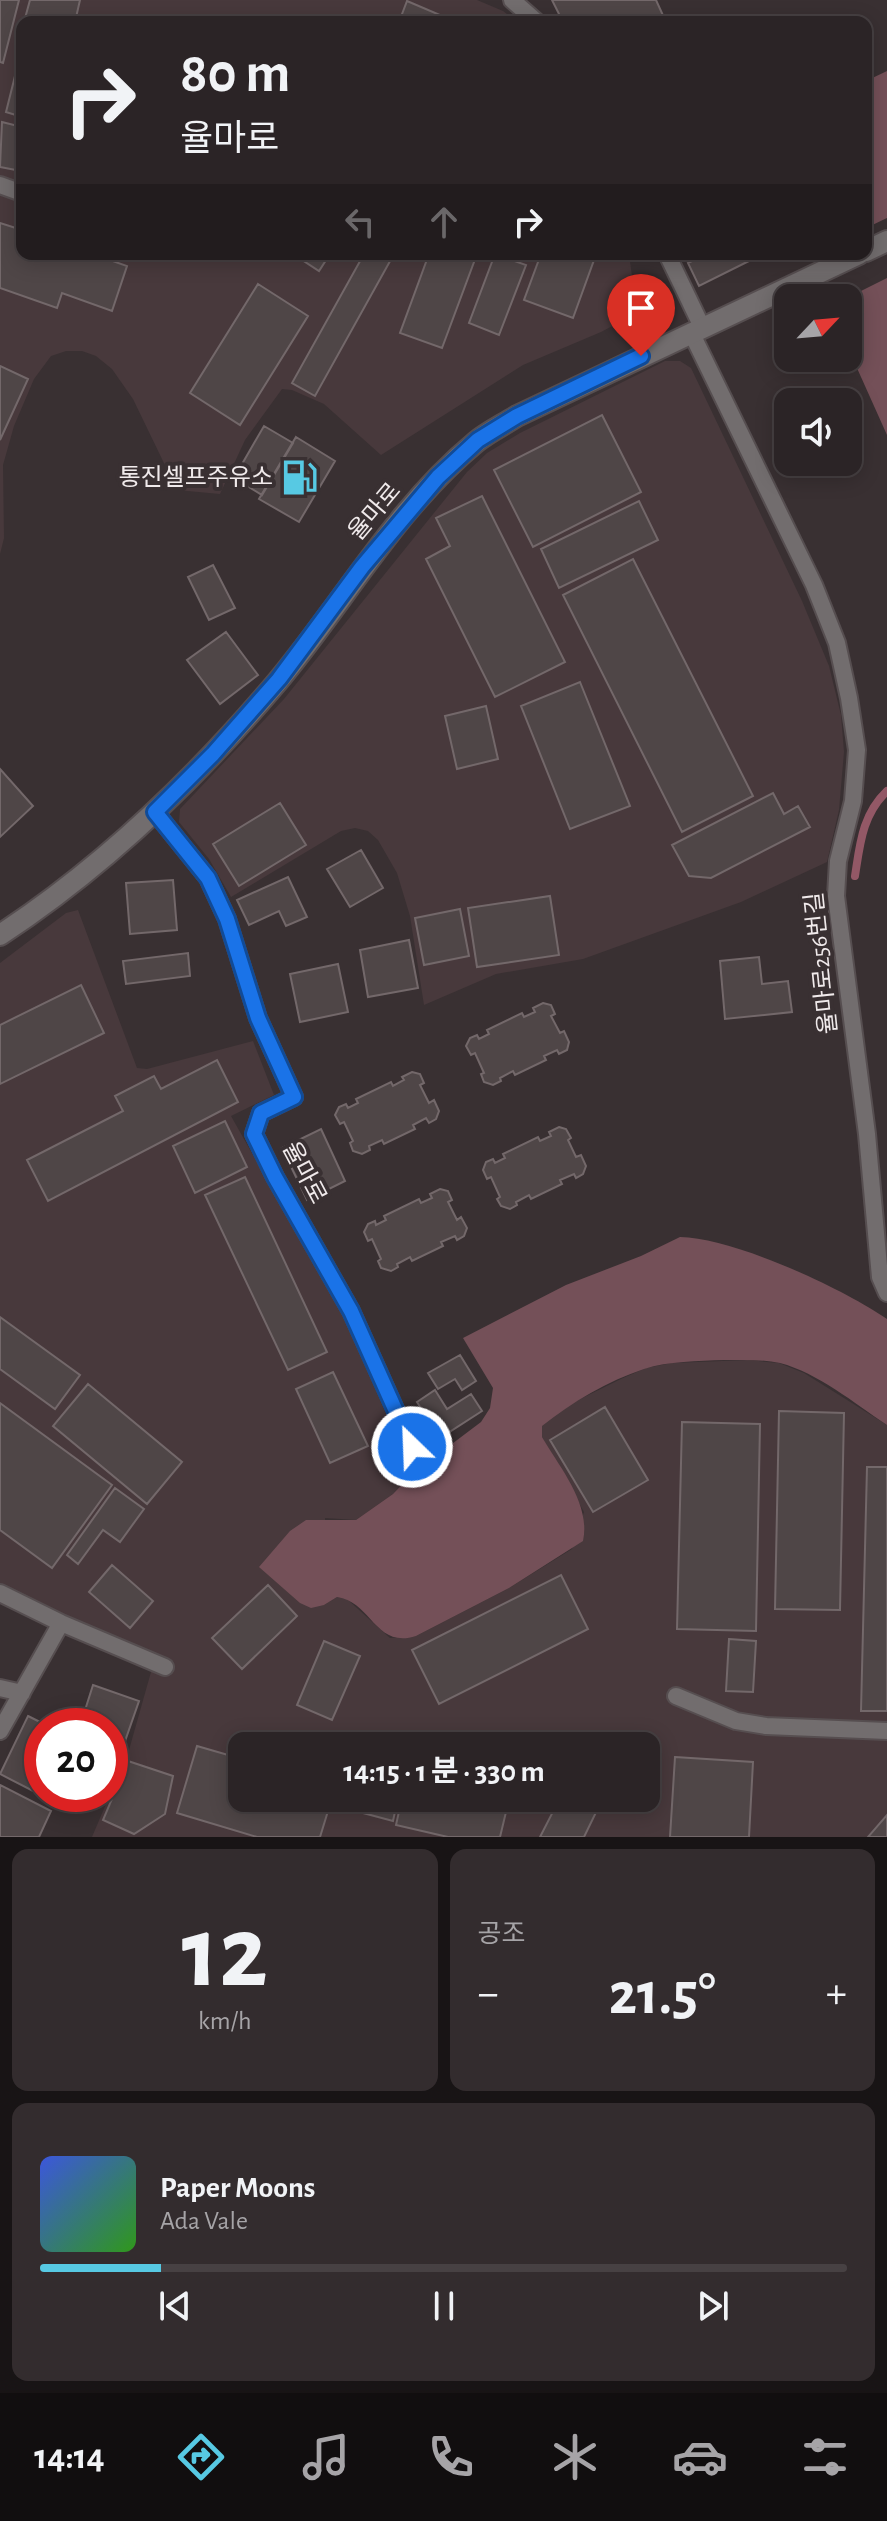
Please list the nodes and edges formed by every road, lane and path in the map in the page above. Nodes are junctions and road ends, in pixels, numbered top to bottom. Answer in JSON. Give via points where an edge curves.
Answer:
{"nodes":[{"id":1,"x":512,"y":0,"type":"edge"},
{"id":2,"x":530,"y":16,"type":"edge"},
{"id":3,"x":669,"y":260,"type":"edge"},
{"id":4,"x":846,"y":260,"type":"edge"},
{"id":5,"x":696,"y":330,"type":"junction"},
{"id":6,"x":155,"y":812,"type":"junction"},
{"id":7,"x":0,"y":935,"type":"edge"},
{"id":8,"x":886,"y":1289,"type":"edge"},
{"id":9,"x":412,"y":1447,"type":"dead end"},
{"id":10,"x":0,"y":1593,"type":"edge"},
{"id":11,"x":61,"y":1623,"type":"junction"},
{"id":12,"x":165,"y":1667,"type":"dead end"},
{"id":13,"x":0,"y":1688,"type":"edge"},
{"id":14,"x":22,"y":1693,"type":"junction"},
{"id":15,"x":676,"y":1696,"type":"dead end"},
{"id":16,"x":0,"y":1731,"type":"edge"},
{"id":17,"x":887,"y":1731,"type":"edge"}],
"edges":[{"from":1,"to":2,"type":"lane"},
{"from":3,"to":5,"type":"lane"},
{"from":4,"to":5,"type":"street","name":"율마로"},
{"from":5,"to":6,"type":"street","name":"율마로","via":[[478,440],[438,477],[362,567],[279,679]]},
{"from":5,"to":8,"type":"lane","name":"율마로256번길","via":[[814,585],[837,643],[849,698],[857,750],[836,896],[880,1277]]},
{"from":6,"to":7,"type":"street","name":"율마로"},
{"from":6,"to":9,"type":"lane","name":"율마로","via":[[208,878],[227,919],[258,1018],[294,1097],[261,1113],[254,1134],[351,1311]]},
{"from":10,"to":11,"type":"lane"},
{"from":11,"to":12,"type":"lane"},
{"from":11,"to":14,"type":"lane"},
{"from":13,"to":14,"type":"lane"},
{"from":14,"to":16,"type":"lane"},
{"from":15,"to":17,"type":"lane","via":[[736,1721],[766,1726]]}]}
